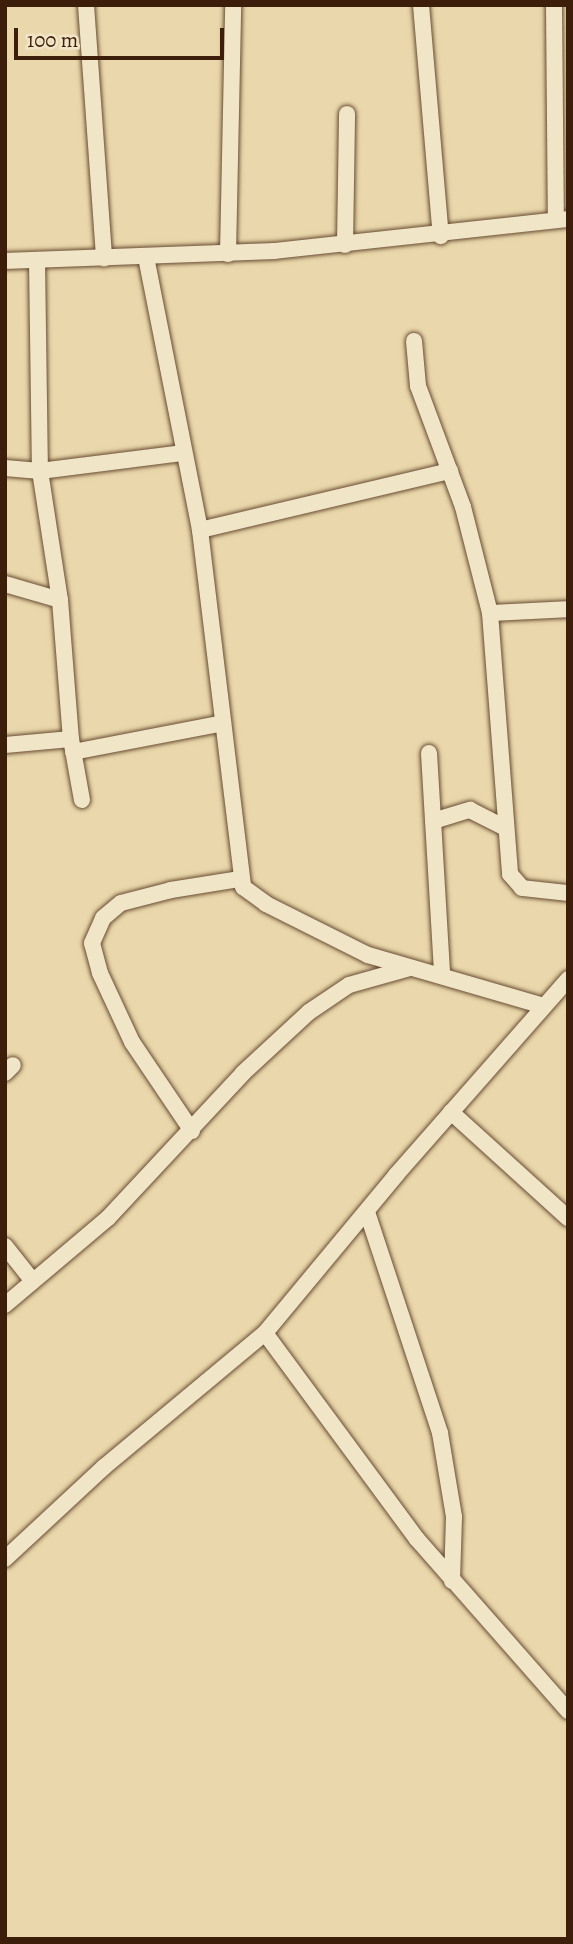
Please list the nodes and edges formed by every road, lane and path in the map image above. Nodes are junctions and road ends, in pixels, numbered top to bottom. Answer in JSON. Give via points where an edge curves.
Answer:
{"nodes":[{"id":1,"x":86,"y":5,"type":"edge"},
{"id":2,"x":233,"y":5,"type":"edge"},
{"id":3,"x":421,"y":5,"type":"edge"},
{"id":4,"x":554,"y":5,"type":"edge"},
{"id":5,"x":347,"y":114,"type":"dead end"},
{"id":6,"x":562,"y":219,"type":"edge"},
{"id":7,"x":441,"y":236,"type":"junction"},
{"id":8,"x":345,"y":244,"type":"junction"},
{"id":9,"x":228,"y":254,"type":"junction"},
{"id":10,"x":146,"y":257,"type":"junction"},
{"id":11,"x":104,"y":258,"type":"junction"},
{"id":12,"x":37,"y":260,"type":"junction"},
{"id":13,"x":5,"y":261,"type":"edge"},
{"id":14,"x":414,"y":341,"type":"dead end"},
{"id":15,"x":182,"y":453,"type":"junction"},
{"id":16,"x":5,"y":468,"type":"edge"},
{"id":17,"x":40,"y":471,"type":"junction"},
{"id":18,"x":450,"y":471,"type":"junction"},
{"id":19,"x":200,"y":530,"type":"junction"},
{"id":20,"x":5,"y":584,"type":"edge"},
{"id":21,"x":60,"y":600,"type":"junction"},
{"id":22,"x":568,"y":609,"type":"edge"},
{"id":23,"x":490,"y":613,"type":"junction"},
{"id":24,"x":223,"y":723,"type":"junction"},
{"id":25,"x":5,"y":745,"type":"edge"},
{"id":26,"x":72,"y":745,"type":"junction"},
{"id":27,"x":429,"y":753,"type":"dead end"},
{"id":28,"x":82,"y":800,"type":"dead end"},
{"id":29,"x":433,"y":821,"type":"junction"},
{"id":30,"x":505,"y":828,"type":"junction"},
{"id":31,"x":240,"y":879,"type":"junction"},
{"id":32,"x":568,"y":893,"type":"edge"},
{"id":33,"x":412,"y":968,"type":"junction"},
{"id":34,"x":442,"y":974,"type":"junction"},
{"id":35,"x":568,"y":979,"type":"edge"},
{"id":36,"x":544,"y":1006,"type":"junction"},
{"id":37,"x":451,"y":1112,"type":"junction"},
{"id":38,"x":192,"y":1131,"type":"junction"},
{"id":39,"x":367,"y":1212,"type":"junction"},
{"id":40,"x":568,"y":1218,"type":"edge"},
{"id":41,"x":5,"y":1246,"type":"edge"},
{"id":42,"x":32,"y":1280,"type":"junction"},
{"id":43,"x":5,"y":1306,"type":"edge"},
{"id":44,"x":265,"y":1333,"type":"junction"},
{"id":45,"x":5,"y":1559,"type":"edge"},
{"id":46,"x":452,"y":1581,"type":"junction"},
{"id":47,"x":568,"y":1711,"type":"edge"}],
"edges":[{"from":1,"to":11,"type":"street"},
{"from":2,"to":9,"type":"street"},
{"from":3,"to":7,"type":"street"},
{"from":4,"to":6,"type":"street"},
{"from":5,"to":8,"type":"street"},
{"from":6,"to":7,"type":"street"},
{"from":7,"to":8,"type":"street"},
{"from":8,"to":9,"type":"street"},
{"from":9,"to":10,"type":"street"},
{"from":10,"to":11,"type":"street"},
{"from":10,"to":15,"type":"street"},
{"from":11,"to":12,"type":"street"},
{"from":12,"to":13,"type":"street"},
{"from":12,"to":17,"type":"street"},
{"from":14,"to":18,"type":"street","via":[[418,386]]},
{"from":15,"to":17,"type":"street"},
{"from":15,"to":19,"type":"street"},
{"from":16,"to":17,"type":"street"},
{"from":17,"to":21,"type":"street"},
{"from":18,"to":19,"type":"street"},
{"from":18,"to":23,"type":"street"},
{"from":19,"to":24,"type":"street"},
{"from":20,"to":21,"type":"street"},
{"from":21,"to":26,"type":"street"},
{"from":22,"to":23,"type":"street"},
{"from":23,"to":30,"type":"street"},
{"from":24,"to":26,"type":"street"},
{"from":24,"to":31,"type":"street"},
{"from":25,"to":26,"type":"street"},
{"from":26,"to":28,"type":"street"},
{"from":27,"to":29,"type":"street"},
{"from":29,"to":30,"type":"street","via":[[470,810]]},
{"from":29,"to":34,"type":"street"},
{"from":30,"to":32,"type":"street","via":[[508,864],[518,884],[528,890]]},
{"from":31,"to":33,"type":"street","via":[[254,897],[303,924],[368,956]]},
{"from":31,"to":38,"type":"street","via":[[121,903],[103,919],[92,943],[107,991],[132,1042]]},
{"from":33,"to":34,"type":"street"},
{"from":33,"to":38,"type":"street","via":[[349,985],[315,1007],[243,1073]]},
{"from":34,"to":36,"type":"street"},
{"from":35,"to":36,"type":"street"},
{"from":36,"to":37,"type":"street"},
{"from":37,"to":39,"type":"street"},
{"from":37,"to":40,"type":"street"},
{"from":38,"to":42,"type":"street","via":[[108,1218]]},
{"from":39,"to":44,"type":"street"},
{"from":39,"to":46,"type":"street","via":[[440,1433],[454,1517]]},
{"from":41,"to":42,"type":"street"},
{"from":42,"to":43,"type":"street"},
{"from":44,"to":45,"type":"street","via":[[104,1467]]},
{"from":44,"to":46,"type":"street"},
{"from":46,"to":47,"type":"street"}]}
